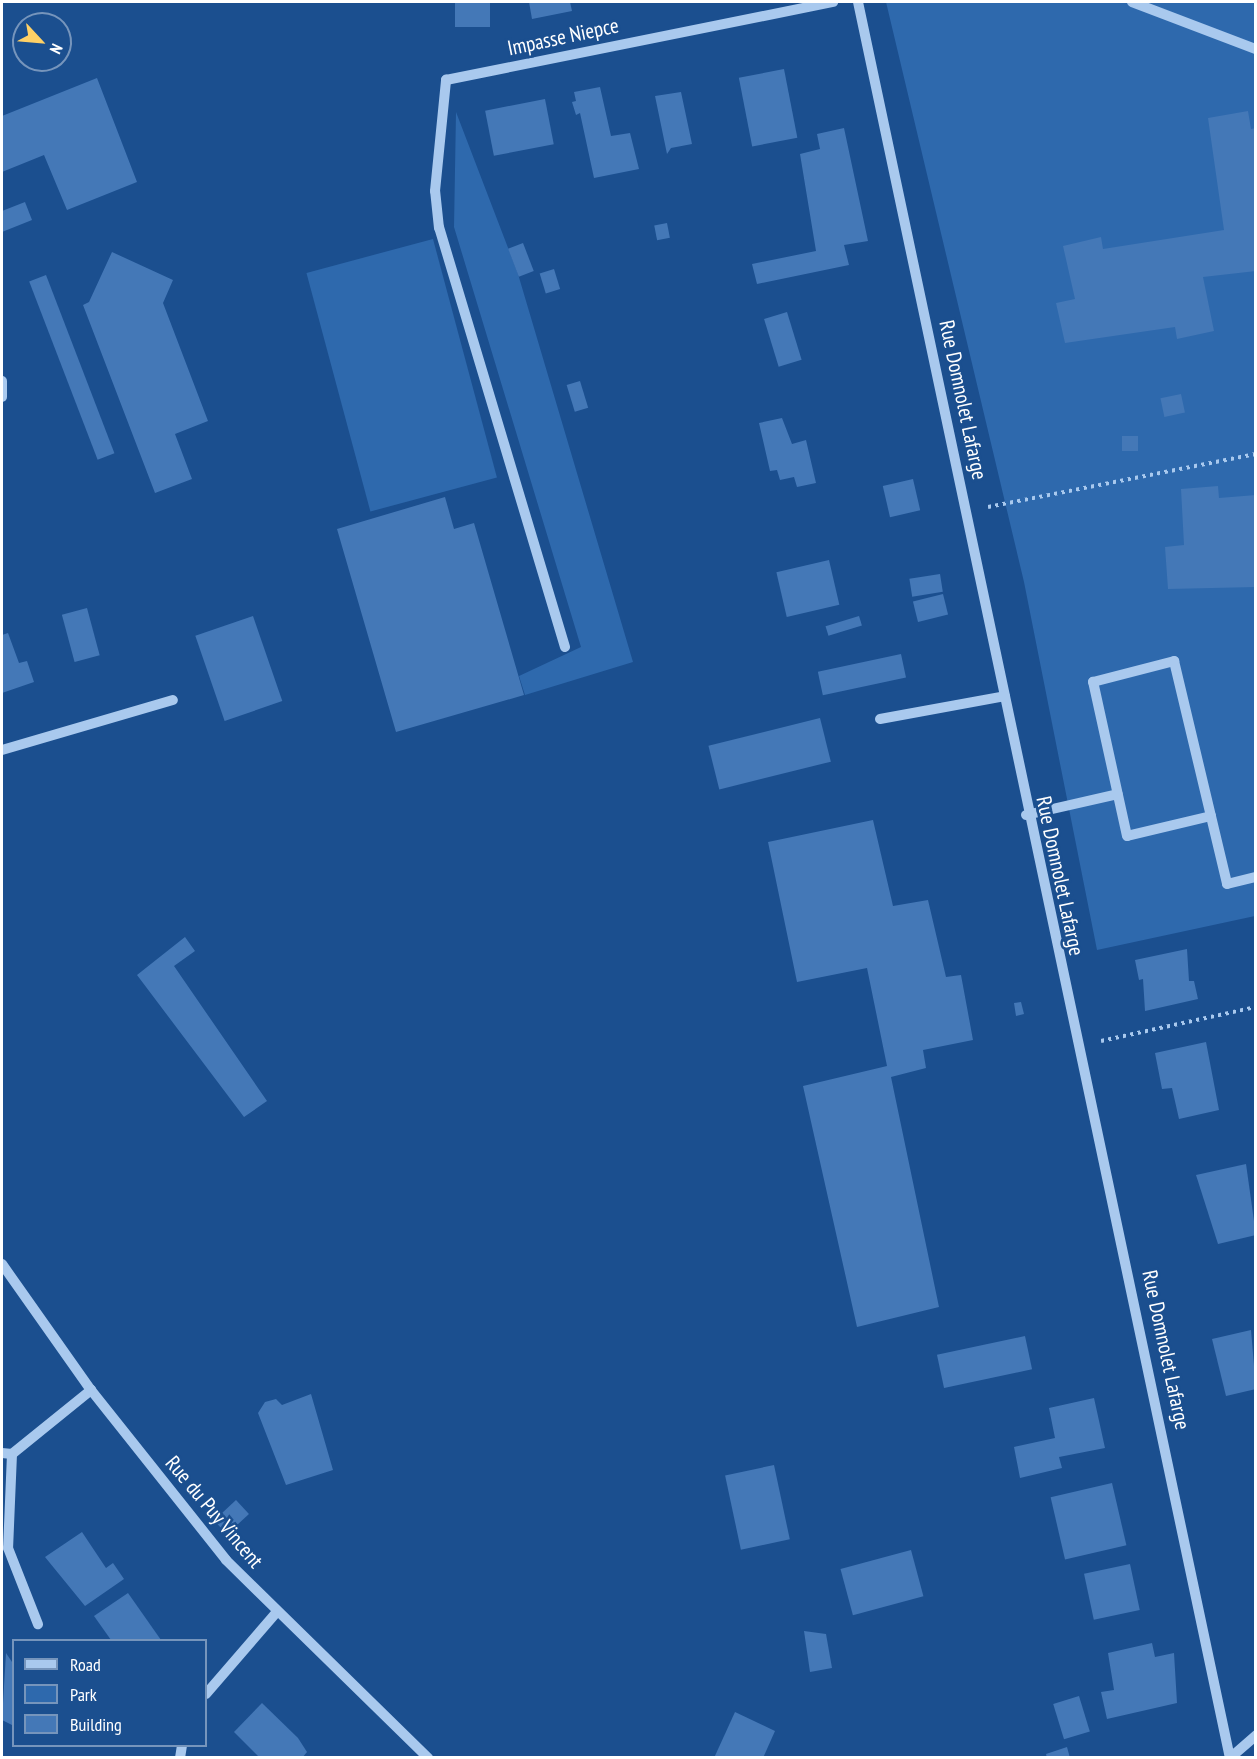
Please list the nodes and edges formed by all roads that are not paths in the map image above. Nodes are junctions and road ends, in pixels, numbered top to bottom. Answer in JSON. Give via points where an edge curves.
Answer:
{"nodes":[{"id":1,"x":833,"y":2,"type":"edge"},
{"id":2,"x":858,"y":2,"type":"edge"},
{"id":3,"x":1132,"y":2,"type":"edge"},
{"id":4,"x":1256,"y":49,"type":"edge"},
{"id":5,"x":2,"y":381,"type":"edge"},
{"id":6,"x":2,"y":397,"type":"edge"},
{"id":7,"x":565,"y":647,"type":"dead end"},
{"id":8,"x":1005,"y":696,"type":"junction"},
{"id":9,"x":173,"y":700,"type":"dead end"},
{"id":10,"x":880,"y":719,"type":"dead end"},
{"id":11,"x":2,"y":750,"type":"edge"},
{"id":12,"x":1118,"y":794,"type":"junction"},
{"id":13,"x":1026,"y":815,"type":"junction"},
{"id":14,"x":1211,"y":816,"type":"junction"},
{"id":15,"x":1256,"y":877,"type":"edge"},
{"id":16,"x":2,"y":1264,"type":"edge"},
{"id":17,"x":91,"y":1390,"type":"junction"},
{"id":18,"x":7,"y":1454,"type":"edge"},
{"id":19,"x":276,"y":1613,"type":"junction"},
{"id":20,"x":38,"y":1624,"type":"dead end"},
{"id":21,"x":207,"y":1693,"type":"edge"},
{"id":22,"x":1256,"y":1735,"type":"edge"},
{"id":23,"x":428,"y":1758,"type":"edge"},
{"id":24,"x":1230,"y":1758,"type":"edge"}],
"edges":[{"from":1,"to":7,"type":"street","name":"Impasse Niepce","via":[[446,80],[435,191],[439,228]]},
{"from":2,"to":8,"type":"street","name":"Rue Domnolet Lafarge"},
{"from":3,"to":4,"type":"street"},
{"from":5,"to":6,"type":"street"},
{"from":8,"to":10,"type":"street"},
{"from":8,"to":13,"type":"street","name":"Rue Domnolet Lafarge"},
{"from":9,"to":11,"type":"street"},
{"from":12,"to":13,"type":"street"},
{"from":12,"to":14,"type":"street","via":[[1127,836]]},
{"from":12,"to":14,"type":"street","via":[[1094,682],[1174,661]]},
{"from":13,"to":24,"type":"street","name":"Rue Domnolet Lafarge","via":[[1082,1046]]},
{"from":14,"to":15,"type":"street","via":[[1227,884]]},
{"from":16,"to":17,"type":"street","name":"Rue du Puy Vincent"},
{"from":17,"to":18,"type":"street"},
{"from":17,"to":19,"type":"street","name":"Rue du Puy Vincent","via":[[225,1560]]},
{"from":18,"to":20,"type":"street","via":[[8,1548]]},
{"from":19,"to":21,"type":"street"},
{"from":19,"to":23,"type":"street","name":"Rue du Puy Vincent"},
{"from":22,"to":24,"type":"street"}]}
